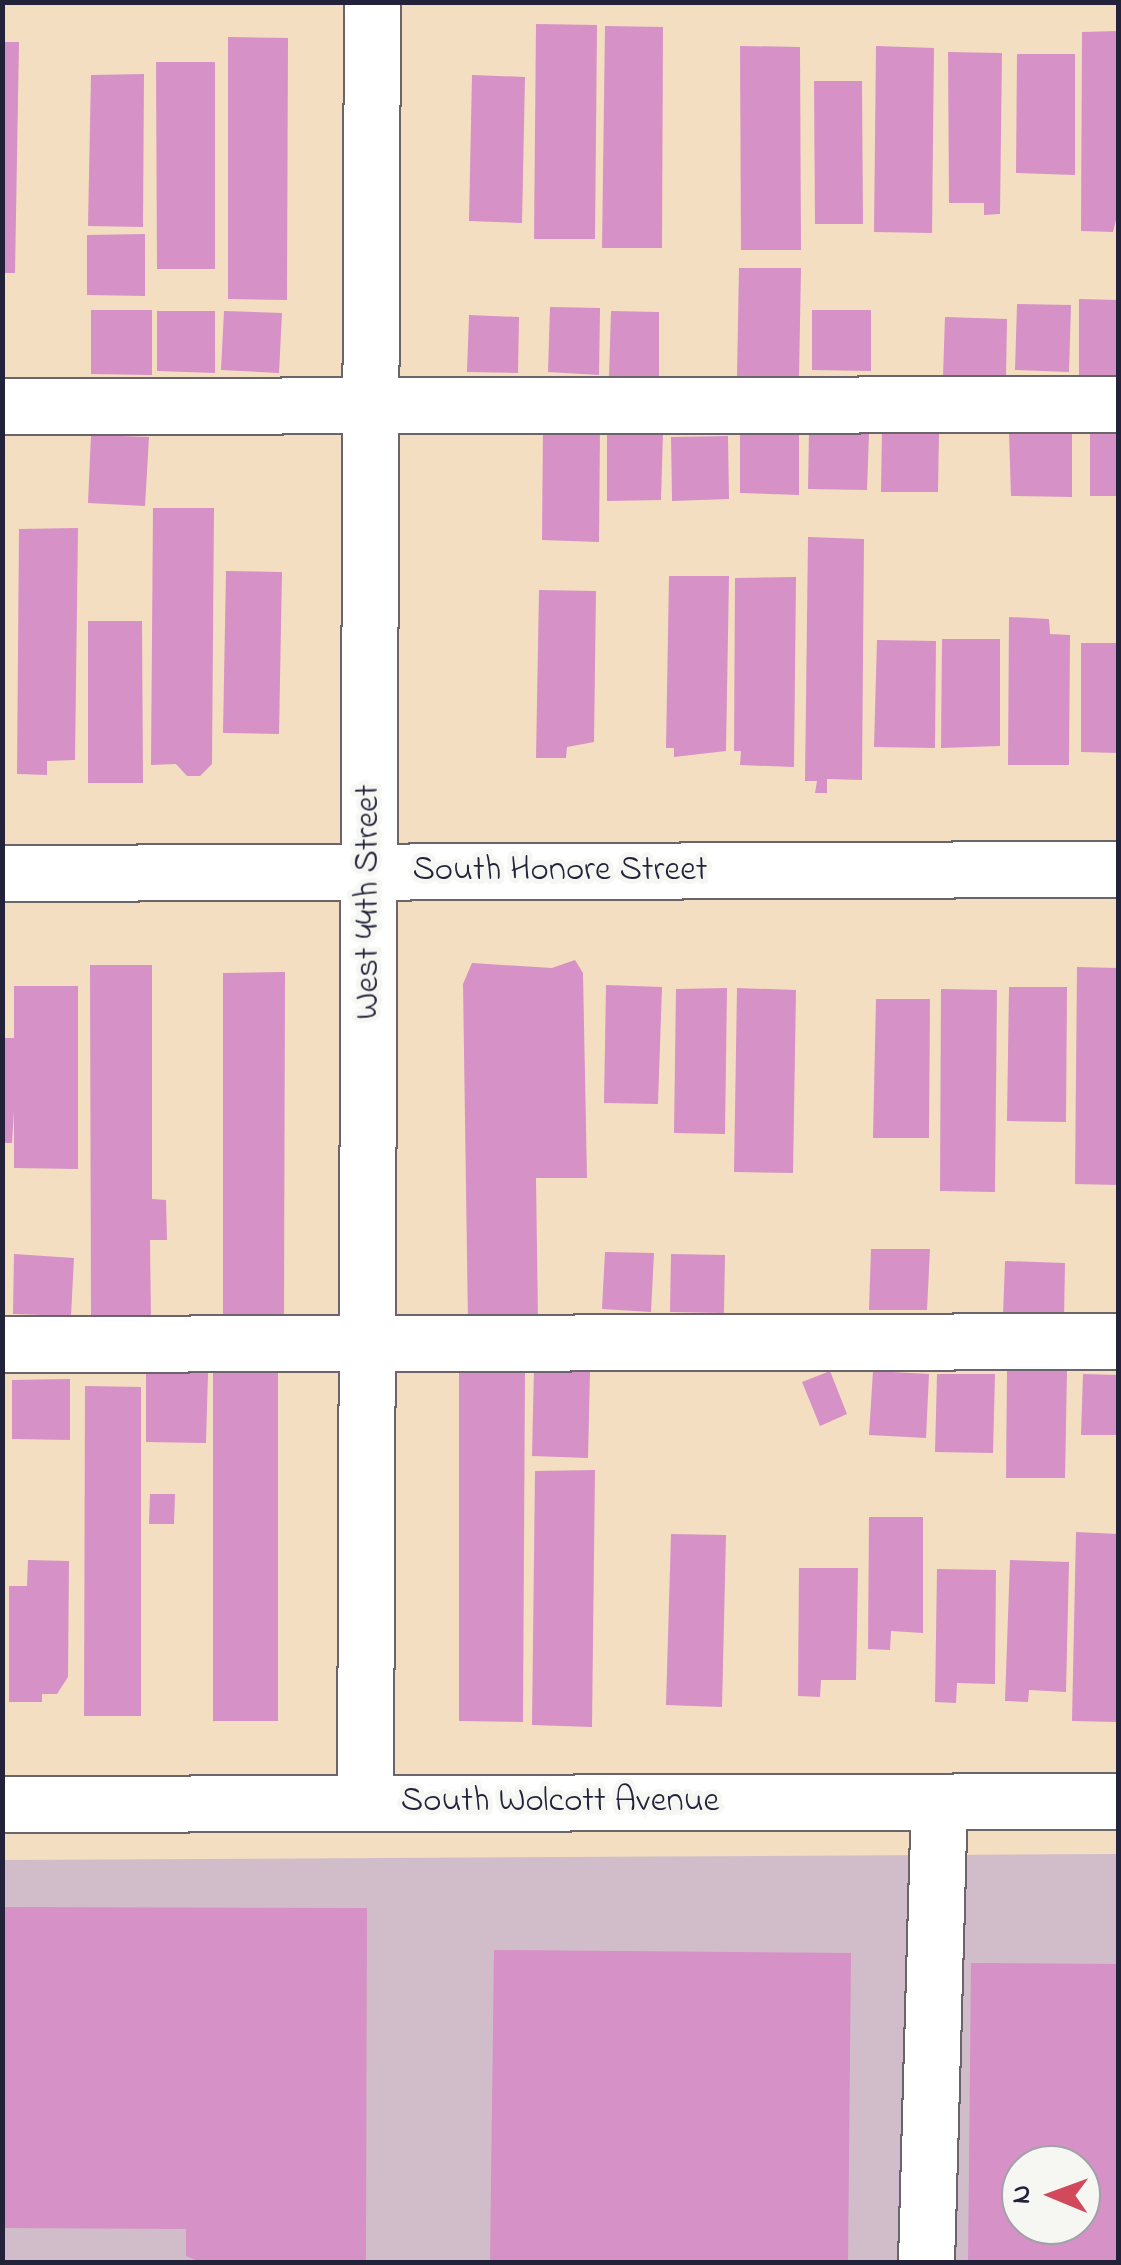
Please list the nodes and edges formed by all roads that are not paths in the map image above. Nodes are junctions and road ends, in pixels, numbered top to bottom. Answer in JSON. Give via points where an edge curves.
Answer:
{"nodes":[{"id":1,"x":372,"y":2,"type":"edge"},
{"id":2,"x":1118,"y":404,"type":"edge"},
{"id":3,"x":2,"y":406,"type":"edge"},
{"id":4,"x":371,"y":406,"type":"junction"},
{"id":5,"x":1118,"y":869,"type":"edge"},
{"id":6,"x":369,"y":872,"type":"junction"},
{"id":7,"x":2,"y":873,"type":"edge"},
{"id":8,"x":1118,"y":1342,"type":"edge"},
{"id":9,"x":367,"y":1343,"type":"junction"},
{"id":10,"x":2,"y":1344,"type":"edge"},
{"id":11,"x":365,"y":1802,"type":"junction"},
{"id":12,"x":938,"y":1802,"type":"junction"},
{"id":13,"x":1118,"y":1802,"type":"edge"},
{"id":14,"x":2,"y":1804,"type":"edge"},
{"id":15,"x":926,"y":2262,"type":"edge"}],
"edges":[{"from":1,"to":4,"type":"street","name":"West 44th Street"},
{"from":2,"to":4,"type":"street"},
{"from":3,"to":4,"type":"street"},
{"from":4,"to":6,"type":"street","name":"West 44th Street"},
{"from":5,"to":6,"type":"street","name":"South Honore Street"},
{"from":6,"to":7,"type":"street","name":"South Honore Street"},
{"from":6,"to":9,"type":"street","name":"West 44th Street"},
{"from":8,"to":9,"type":"street"},
{"from":9,"to":10,"type":"street"},
{"from":9,"to":11,"type":"street","name":"West 44th Street"},
{"from":11,"to":12,"type":"street","name":"South Wolcott Avenue"},
{"from":11,"to":14,"type":"street","name":"South Wolcott Avenue"},
{"from":12,"to":13,"type":"street","name":"South Wolcott Avenue"},
{"from":12,"to":15,"type":"street"}]}
